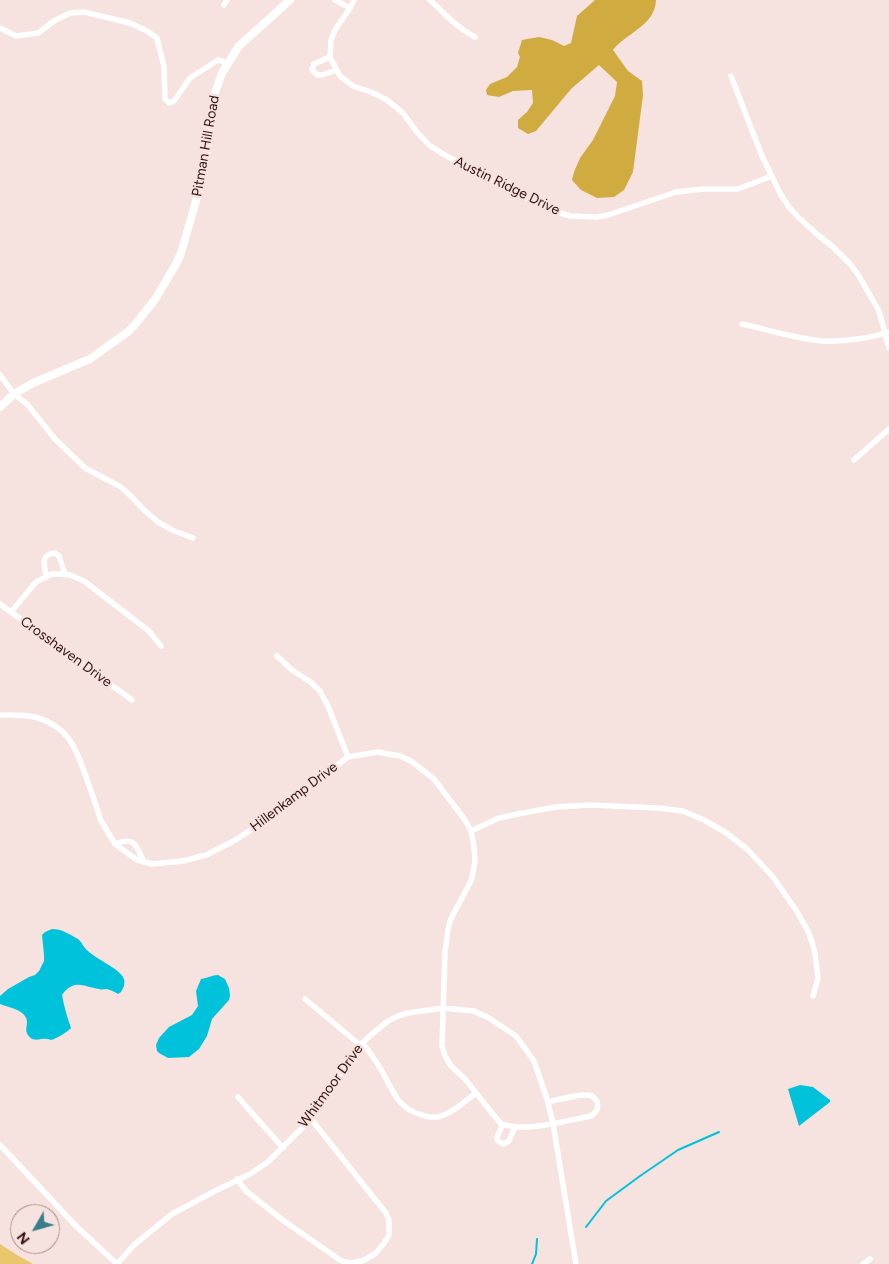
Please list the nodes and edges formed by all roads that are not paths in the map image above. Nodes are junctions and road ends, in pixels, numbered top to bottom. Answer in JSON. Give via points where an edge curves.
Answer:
{"nodes":[{"id":1,"x":290,"y":0,"type":"edge"},
{"id":2,"x":335,"y":0,"type":"edge"},
{"id":3,"x":354,"y":0,"type":"edge"},
{"id":4,"x":430,"y":0,"type":"edge"},
{"id":5,"x":350,"y":8,"type":"junction"},
{"id":6,"x":0,"y":28,"type":"edge"},
{"id":7,"x":475,"y":37,"type":"dead end"},
{"id":8,"x":330,"y":57,"type":"junction"},
{"id":9,"x":228,"y":63,"type":"junction"},
{"id":10,"x":336,"y":70,"type":"junction"},
{"id":11,"x":731,"y":76,"type":"dead end"},
{"id":12,"x":772,"y":176,"type":"junction"},
{"id":13,"x":742,"y":324,"type":"dead end"},
{"id":14,"x":887,"y":332,"type":"edge"},
{"id":15,"x":889,"y":348,"type":"edge"},
{"id":16,"x":0,"y":375,"type":"edge"},
{"id":17,"x":14,"y":394,"type":"junction"},
{"id":18,"x":0,"y":407,"type":"edge"},
{"id":19,"x":889,"y":429,"type":"edge"},
{"id":20,"x":854,"y":460,"type":"dead end"},
{"id":21,"x":193,"y":538,"type":"dead end"},
{"id":22,"x":65,"y":574,"type":"junction"},
{"id":23,"x":46,"y":577,"type":"junction"},
{"id":24,"x":0,"y":604,"type":"edge"},
{"id":25,"x":12,"y":612,"type":"junction"},
{"id":26,"x":161,"y":646,"type":"dead end"},
{"id":27,"x":277,"y":656,"type":"dead end"},
{"id":28,"x":132,"y":700,"type":"dead end"},
{"id":29,"x":0,"y":715,"type":"edge"},
{"id":30,"x":348,"y":757,"type":"junction"},
{"id":31,"x":471,"y":831,"type":"junction"},
{"id":32,"x":114,"y":844,"type":"junction"},
{"id":33,"x":144,"y":862,"type":"junction"},
{"id":34,"x":812,"y":996,"type":"dead end"},
{"id":35,"x":305,"y":999,"type":"dead end"},
{"id":36,"x":443,"y":1008,"type":"junction"},
{"id":37,"x":361,"y":1044,"type":"junction"},
{"id":38,"x":476,"y":1093,"type":"junction"},
{"id":39,"x":238,"y":1097,"type":"dead end"},
{"id":40,"x":548,"y":1102,"type":"junction"},
{"id":41,"x":311,"y":1119,"type":"junction"},
{"id":42,"x":553,"y":1123,"type":"junction"},
{"id":43,"x":503,"y":1124,"type":"junction"},
{"id":44,"x":515,"y":1127,"type":"junction"},
{"id":45,"x":0,"y":1146,"type":"edge"},
{"id":46,"x":283,"y":1148,"type":"junction"},
{"id":47,"x":238,"y":1179,"type":"junction"},
{"id":48,"x":870,"y":1259,"type":"dead end"},
{"id":49,"x":117,"y":1264,"type":"edge"},
{"id":50,"x":576,"y":1264,"type":"edge"},
{"id":51,"x":863,"y":1264,"type":"edge"}],
"edges":[{"from":1,"to":9,"type":"street","name":"Pitman Hill Road","via":[[240,46]]},
{"from":2,"to":5,"type":"street"},
{"from":3,"to":5,"type":"street"},
{"from":4,"to":7,"type":"street","via":[[456,26]]},
{"from":5,"to":8,"type":"street","via":[[335,30]]},
{"from":6,"to":9,"type":"street","via":[[16,36],[38,33],[70,13],[84,12],[130,23],[157,38],[164,67],[165,99],[169,103],[174,101],[190,78],[218,60]]},
{"from":8,"to":10,"type":"street","name":"Austin Ridge Drive"},
{"from":8,"to":10,"type":"street","via":[[314,64],[312,69],[317,75]]},
{"from":9,"to":17,"type":"street","name":"Pitman Hill Road","via":[[215,92],[201,184],[181,253],[156,298],[129,331],[90,359]]},
{"from":10,"to":12,"type":"street","name":"Austin Ridge Drive","via":[[353,86],[387,100],[403,113],[429,144],[443,154],[547,208],[570,216],[608,215],[676,192],[738,189]]},
{"from":11,"to":12,"type":"street"},
{"from":12,"to":14,"type":"street","via":[[789,207],[851,265]]},
{"from":13,"to":14,"type":"street","via":[[824,341],[850,340]]},
{"from":14,"to":15,"type":"street"},
{"from":16,"to":17,"type":"street"},
{"from":17,"to":18,"type":"street","name":"Pitman Hill Road"},
{"from":17,"to":21,"type":"street","via":[[85,468],[121,487],[158,522]]},
{"from":19,"to":20,"type":"street"},
{"from":22,"to":23,"type":"street"},
{"from":22,"to":23,"type":"street","via":[[55,553],[45,558]]},
{"from":22,"to":26,"type":"street","via":[[84,581],[149,631]]},
{"from":23,"to":25,"type":"street","via":[[36,582]]},
{"from":24,"to":25,"type":"street","name":"Crosshaven Drive"},
{"from":25,"to":28,"type":"street","name":"Crosshaven Drive"},
{"from":27,"to":30,"type":"street","via":[[320,691]]},
{"from":29,"to":32,"type":"street","name":"Hillenkamp Drive","via":[[38,718],[58,726],[69,738],[78,753],[100,819]]},
{"from":30,"to":31,"type":"street","name":"Hillenkamp Drive","via":[[378,752],[411,761],[434,779]]},
{"from":30,"to":33,"type":"street","name":"Hillenkamp Drive","via":[[232,842],[206,855],[183,861]]},
{"from":31,"to":34,"type":"street","via":[[499,818],[556,806],[658,808],[683,811],[704,820],[747,849],[773,877],[796,910],[815,953],[818,978]]},
{"from":31,"to":36,"type":"street","name":"Hillenkamp Drive","via":[[475,862],[471,881],[448,930]]},
{"from":32,"to":33,"type":"street","name":"Hillenkamp Drive"},
{"from":32,"to":33,"type":"street","via":[[130,841],[135,844]]},
{"from":35,"to":37,"type":"street"},
{"from":36,"to":37,"type":"street","name":"Whitmoor Drive","via":[[398,1016]]},
{"from":36,"to":38,"type":"street","name":"Hillenkamp Drive","via":[[442,1046],[445,1056]]},
{"from":36,"to":40,"type":"street","name":"Whitmoor Drive","via":[[474,1011],[516,1036],[534,1061]]},
{"from":37,"to":38,"type":"street","via":[[372,1054],[403,1107],[414,1113],[429,1118],[444,1115]]},
{"from":37,"to":41,"type":"street","name":"Whitmoor Drive"},
{"from":38,"to":43,"type":"street","name":"Hillenkamp Drive"},
{"from":39,"to":46,"type":"street"},
{"from":40,"to":42,"type":"street","name":"Whitmoor Drive"},
{"from":40,"to":42,"type":"street","via":[[590,1095],[597,1103],[598,1108],[591,1116]]},
{"from":41,"to":46,"type":"street","name":"Whitmoor Drive"},
{"from":41,"to":47,"type":"street","via":[[386,1212],[388,1235],[375,1254],[352,1263],[340,1260],[246,1191]]},
{"from":42,"to":44,"type":"street"},
{"from":42,"to":50,"type":"street","name":"Whitmoor Drive"},
{"from":43,"to":44,"type":"street"},
{"from":43,"to":44,"type":"street","via":[[497,1137],[503,1144],[509,1141]]},
{"from":45,"to":49,"type":"street"},
{"from":46,"to":47,"type":"street","name":"Whitmoor Drive","via":[[261,1168]]},
{"from":47,"to":49,"type":"street","name":"Whitmoor Drive","via":[[167,1217]]},
{"from":48,"to":51,"type":"street"}]}
